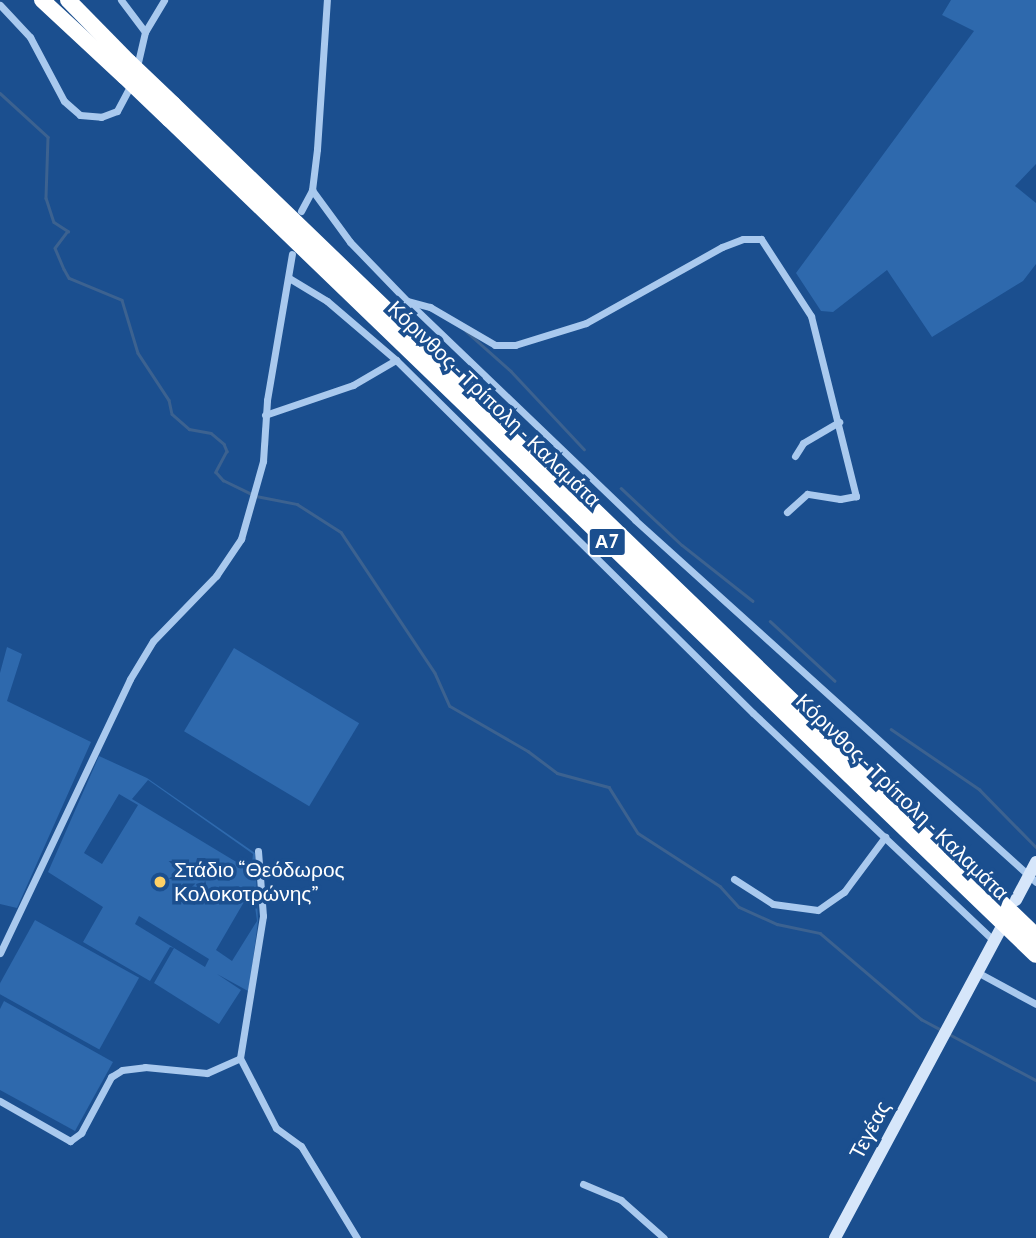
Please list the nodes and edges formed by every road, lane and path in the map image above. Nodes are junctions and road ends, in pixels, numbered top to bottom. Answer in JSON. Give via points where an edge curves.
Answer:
{"nodes":[{"id":1,"x":42,"y":0,"type":"edge"},
{"id":2,"x":68,"y":0,"type":"edge"},
{"id":3,"x":121,"y":0,"type":"edge"},
{"id":4,"x":164,"y":0,"type":"edge"},
{"id":5,"x":327,"y":0,"type":"edge"},
{"id":6,"x":0,"y":5,"type":"edge"},
{"id":7,"x":145,"y":32,"type":"junction"},
{"id":8,"x":127,"y":70,"type":"junction"},
{"id":9,"x":171,"y":112,"type":"junction"},
{"id":10,"x":312,"y":190,"type":"junction"},
{"id":11,"x":302,"y":211,"type":"dead end"},
{"id":12,"x":292,"y":254,"type":"dead end"},
{"id":13,"x":289,"y":278,"type":"junction"},
{"id":14,"x":407,"y":301,"type":"junction"},
{"id":15,"x":396,"y":360,"type":"junction"},
{"id":16,"x":265,"y":415,"type":"junction"},
{"id":17,"x":839,"y":422,"type":"junction"},
{"id":18,"x":795,"y":456,"type":"dead end"},
{"id":19,"x":787,"y":512,"type":"dead end"},
{"id":20,"x":886,"y":837,"type":"junction"},
{"id":21,"x":258,"y":851,"type":"dead end"},
{"id":22,"x":1036,"y":862,"type":"edge"},
{"id":23,"x":734,"y":879,"type":"dead end"},
{"id":24,"x":1032,"y":879,"type":"edge"},
{"id":25,"x":1016,"y":900,"type":"dead end"},
{"id":26,"x":997,"y":936,"type":"joint"},
{"id":27,"x":1036,"y":936,"type":"edge"},
{"id":28,"x":0,"y":953,"type":"edge"},
{"id":29,"x":1036,"y":955,"type":"edge"},
{"id":30,"x":977,"y":972,"type":"junction"},
{"id":31,"x":1036,"y":1004,"type":"edge"},
{"id":32,"x":240,"y":1058,"type":"junction"},
{"id":33,"x":0,"y":1101,"type":"edge"},
{"id":34,"x":583,"y":1184,"type":"dead end"},
{"id":35,"x":357,"y":1238,"type":"edge"},
{"id":36,"x":664,"y":1238,"type":"edge"},
{"id":37,"x":835,"y":1238,"type":"edge"}],
"edges":[{"from":1,"to":8,"type":"highway","name":"Κόρινθος - Τρίπολη - Καλαμάτα","number":"Α7"},
{"from":2,"to":8,"type":"highway","name":"Κόρινθος - Τρίπολη - Καλαμάτα","number":"Α7"},
{"from":3,"to":7,"type":"street"},
{"from":4,"to":7,"type":"street"},
{"from":5,"to":10,"type":"street"},
{"from":6,"to":7,"type":"street","via":[[30,37],[64,101],[80,115],[109,115],[124,104]]},
{"from":8,"to":9,"type":"highway","name":"Κόρινθος - Τρίπολη - Καλαμάτα","number":"Α7","bridge":true},
{"from":9,"to":27,"type":"highway","name":"Κόρινθος - Τρίπολη - Καλαμάτα","number":"Α7"},
{"from":9,"to":29,"type":"highway","name":"Κόρινθος - Τρίπολη - Καλαμάτα","number":"Α7"},
{"from":10,"to":11,"type":"street"},
{"from":10,"to":14,"type":"street","via":[[350,242]]},
{"from":12,"to":13,"type":"street"},
{"from":13,"to":15,"type":"street","via":[[327,301]]},
{"from":13,"to":16,"type":"street"},
{"from":14,"to":17,"type":"street","via":[[430,307],[495,345],[515,345],[586,323],[722,247],[757,238],[768,245],[811,316]]},
{"from":14,"to":24,"type":"street","via":[[635,520]]},
{"from":15,"to":16,"type":"street","via":[[354,385]]},
{"from":15,"to":20,"type":"street","via":[[753,713]]},
{"from":16,"to":28,"type":"street","via":[[256,492],[229,559],[176,613],[133,673]]},
{"from":17,"to":18,"type":"street","via":[[803,443]]},
{"from":17,"to":19,"type":"street","via":[[856,496],[839,499],[807,494]]},
{"from":20,"to":23,"type":"street","via":[[844,892],[818,910],[773,904]]},
{"from":20,"to":26,"type":"street"},
{"from":21,"to":32,"type":"street","via":[[263,916]]},
{"from":22,"to":24,"type":"main road"},
{"from":24,"to":25,"type":"main road"},
{"from":26,"to":30,"type":"main road","name":"Τεγέας"},
{"from":30,"to":31,"type":"street"},
{"from":30,"to":37,"type":"main road","name":"Τεγέας"},
{"from":32,"to":33,"type":"street","via":[[207,1073],[145,1067],[122,1070],[111,1077],[81,1133],[70,1141]]},
{"from":32,"to":35,"type":"street","via":[[276,1128],[301,1146]]},
{"from":34,"to":36,"type":"street","via":[[621,1200]]}]}
